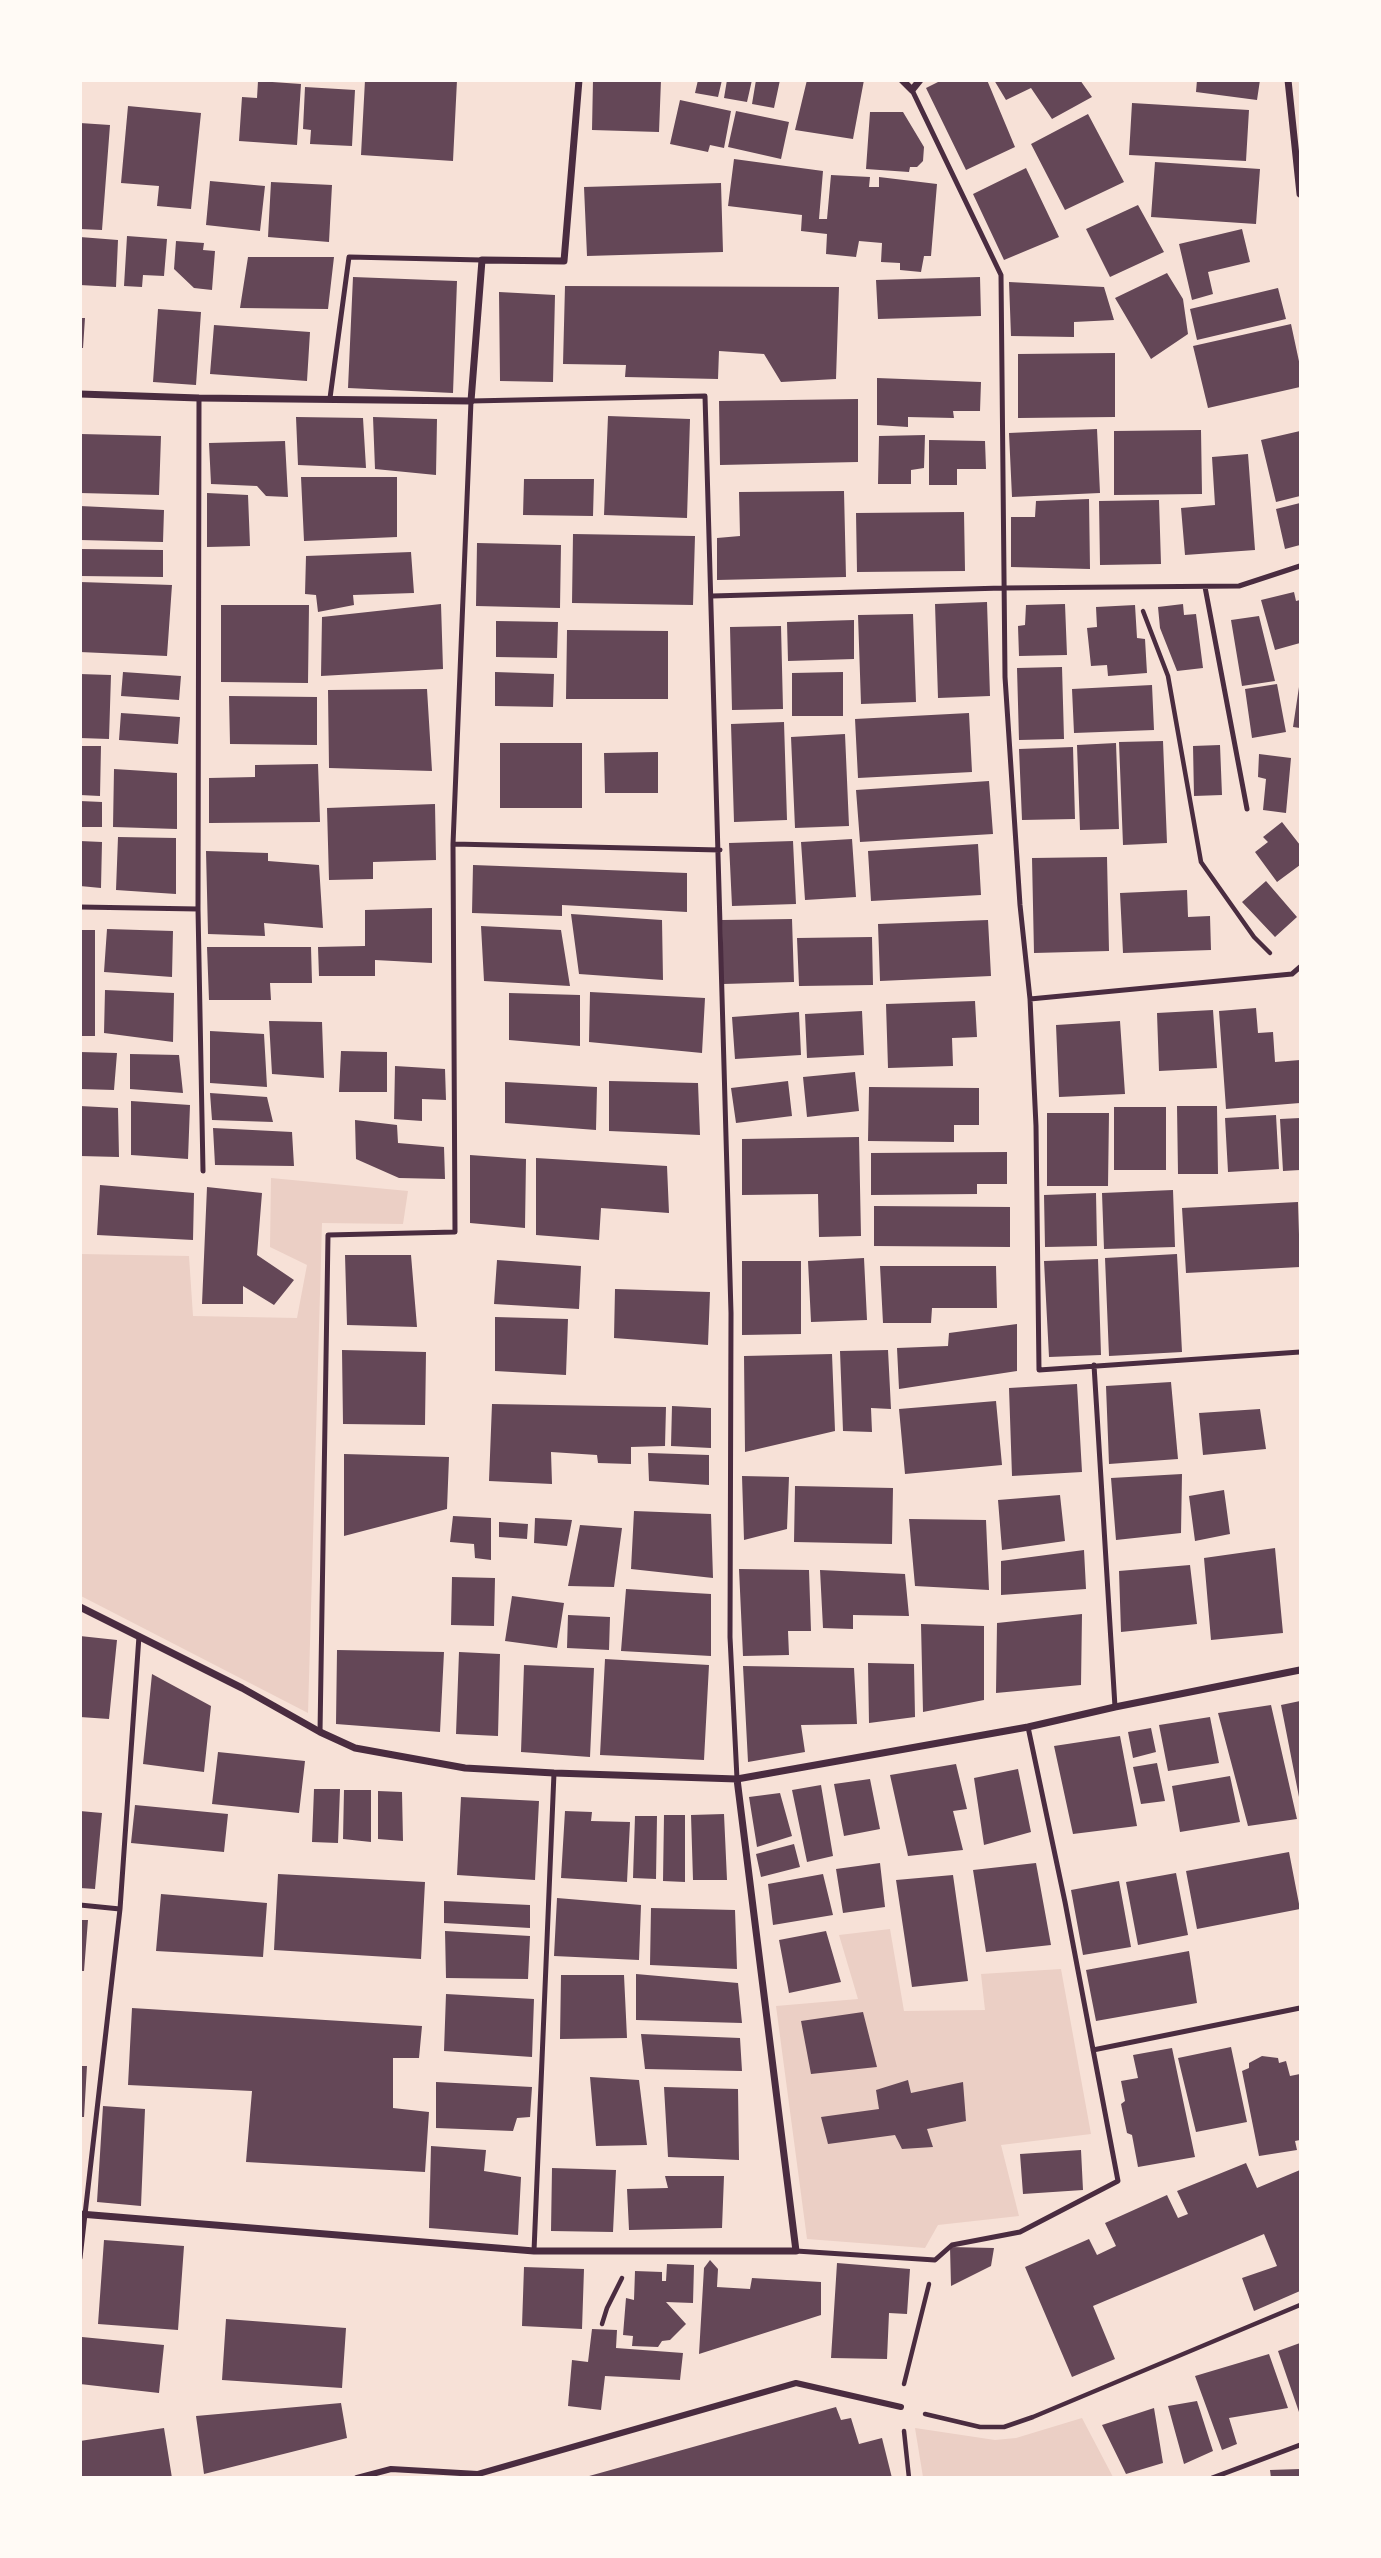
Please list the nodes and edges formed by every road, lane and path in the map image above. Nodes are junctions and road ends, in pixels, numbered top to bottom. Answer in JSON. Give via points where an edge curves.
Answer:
{"nodes":[{"id":1,"x":579,"y":80,"type":"edge"},
{"id":2,"x":902,"y":80,"type":"edge"},
{"id":3,"x":920,"y":80,"type":"edge"},
{"id":4,"x":1288,"y":80,"type":"edge"},
{"id":5,"x":912,"y":90,"type":"junction"},
{"id":6,"x":1300,"y":194,"type":"edge"},
{"id":7,"x":482,"y":260,"type":"junction"},
{"id":8,"x":80,"y":394,"type":"edge"},
{"id":9,"x":199,"y":398,"type":"junction"},
{"id":10,"x":330,"y":398,"type":"junction"},
{"id":11,"x":471,"y":401,"type":"junction"},
{"id":12,"x":1300,"y":566,"type":"edge"},
{"id":13,"x":1134,"y":587,"type":"junction"},
{"id":14,"x":1205,"y":587,"type":"junction"},
{"id":15,"x":1003,"y":588,"type":"junction"},
{"id":16,"x":712,"y":596,"type":"junction"},
{"id":17,"x":1247,"y":809,"type":"dead end"},
{"id":18,"x":453,"y":844,"type":"junction"},
{"id":19,"x":720,"y":850,"type":"junction"},
{"id":20,"x":80,"y":906,"type":"edge"},
{"id":21,"x":198,"y":909,"type":"junction"},
{"id":22,"x":1300,"y":967,"type":"edge"},
{"id":23,"x":1292,"y":974,"type":"junction"},
{"id":24,"x":1030,"y":999,"type":"junction"},
{"id":25,"x":202,"y":1171,"type":"dead end"},
{"id":26,"x":1300,"y":1352,"type":"edge"},
{"id":27,"x":1094,"y":1365,"type":"junction"},
{"id":28,"x":80,"y":1607,"type":"edge"},
{"id":29,"x":139,"y":1636,"type":"junction"},
{"id":30,"x":1300,"y":1670,"type":"edge"},
{"id":31,"x":1115,"y":1707,"type":"junction"},
{"id":32,"x":1028,"y":1727,"type":"junction"},
{"id":33,"x":320,"y":1732,"type":"junction"},
{"id":34,"x":554,"y":1773,"type":"junction"},
{"id":35,"x":737,"y":1779,"type":"junction"},
{"id":36,"x":80,"y":1905,"type":"edge"},
{"id":37,"x":120,"y":1909,"type":"junction"},
{"id":38,"x":1300,"y":2008,"type":"edge"},
{"id":39,"x":1093,"y":2050,"type":"junction"},
{"id":40,"x":83,"y":2214,"type":"edge"},
{"id":41,"x":632,"y":2250,"type":"junction"},
{"id":42,"x":534,"y":2251,"type":"junction"},
{"id":43,"x":796,"y":2251,"type":"junction"},
{"id":44,"x":80,"y":2258,"type":"edge"},
{"id":45,"x":935,"y":2260,"type":"junction"},
{"id":46,"x":1300,"y":2305,"type":"edge"},
{"id":47,"x":602,"y":2324,"type":"dead end"},
{"id":48,"x":901,"y":2407,"type":"junction"},
{"id":49,"x":1300,"y":2445,"type":"edge"},
{"id":50,"x":357,"y":2477,"type":"edge"},
{"id":51,"x":909,"y":2477,"type":"edge"},
{"id":52,"x":1212,"y":2477,"type":"edge"}],
"edges":[{"from":1,"to":7,"type":"street","via":[[564,261]]},
{"from":2,"to":5,"type":"street"},
{"from":3,"to":5,"type":"street"},
{"from":4,"to":6,"type":"street"},
{"from":5,"to":15,"type":"lane","via":[[1001,275]]},
{"from":7,"to":10,"type":"lane","via":[[349,257]]},
{"from":7,"to":11,"type":"street"},
{"from":8,"to":9,"type":"street"},
{"from":9,"to":10,"type":"street"},
{"from":9,"to":21,"type":"lane"},
{"from":10,"to":11,"type":"street"},
{"from":11,"to":16,"type":"lane","via":[[705,396]]},
{"from":11,"to":18,"type":"lane"},
{"from":12,"to":14,"type":"lane","via":[[1239,586]]},
{"from":13,"to":14,"type":"lane"},
{"from":13,"to":15,"type":"lane"},
{"from":13,"to":23,"type":"path","via":[[1168,676],[1201,862],[1254,937]]},
{"from":14,"to":17,"type":"lane"},
{"from":15,"to":16,"type":"lane"},
{"from":15,"to":24,"type":"lane","via":[[1005,677]]},
{"from":16,"to":19,"type":"lane"},
{"from":18,"to":19,"type":"lane"},
{"from":18,"to":33,"type":"lane","via":[[455,1232],[328,1235]]},
{"from":19,"to":35,"type":"lane","via":[[731,1313],[730,1637]]},
{"from":20,"to":21,"type":"lane"},
{"from":21,"to":25,"type":"lane"},
{"from":22,"to":23,"type":"lane"},
{"from":23,"to":24,"type":"lane"},
{"from":24,"to":27,"type":"lane","via":[[1037,1126],[1039,1370]]},
{"from":26,"to":27,"type":"lane"},
{"from":27,"to":31,"type":"lane"},
{"from":28,"to":29,"type":"street"},
{"from":29,"to":33,"type":"street"},
{"from":29,"to":37,"type":"lane"},
{"from":30,"to":31,"type":"street"},
{"from":31,"to":32,"type":"street"},
{"from":32,"to":35,"type":"street"},
{"from":32,"to":39,"type":"lane"},
{"from":33,"to":34,"type":"street","via":[[355,1748],[465,1768]]},
{"from":34,"to":35,"type":"street"},
{"from":34,"to":42,"type":"lane"},
{"from":35,"to":43,"type":"street"},
{"from":36,"to":37,"type":"lane"},
{"from":37,"to":40,"type":"lane"},
{"from":38,"to":39,"type":"lane"},
{"from":39,"to":45,"type":"lane","via":[[1118,2181],[1020,2232],[952,2245]]},
{"from":40,"to":42,"type":"street"},
{"from":40,"to":44,"type":"lane"},
{"from":41,"to":42,"type":"street"},
{"from":41,"to":43,"type":"street"},
{"from":41,"to":47,"type":"path"},
{"from":43,"to":45,"type":"lane"},
{"from":45,"to":48,"type":"path","via":[[905,2371]]},
{"from":46,"to":48,"type":"path","via":[[1004,2427],[952,2422]]},
{"from":48,"to":50,"type":"street","via":[[796,2383],[478,2474],[391,2469]]},
{"from":48,"to":51,"type":"path"},
{"from":49,"to":52,"type":"lane"}]}
